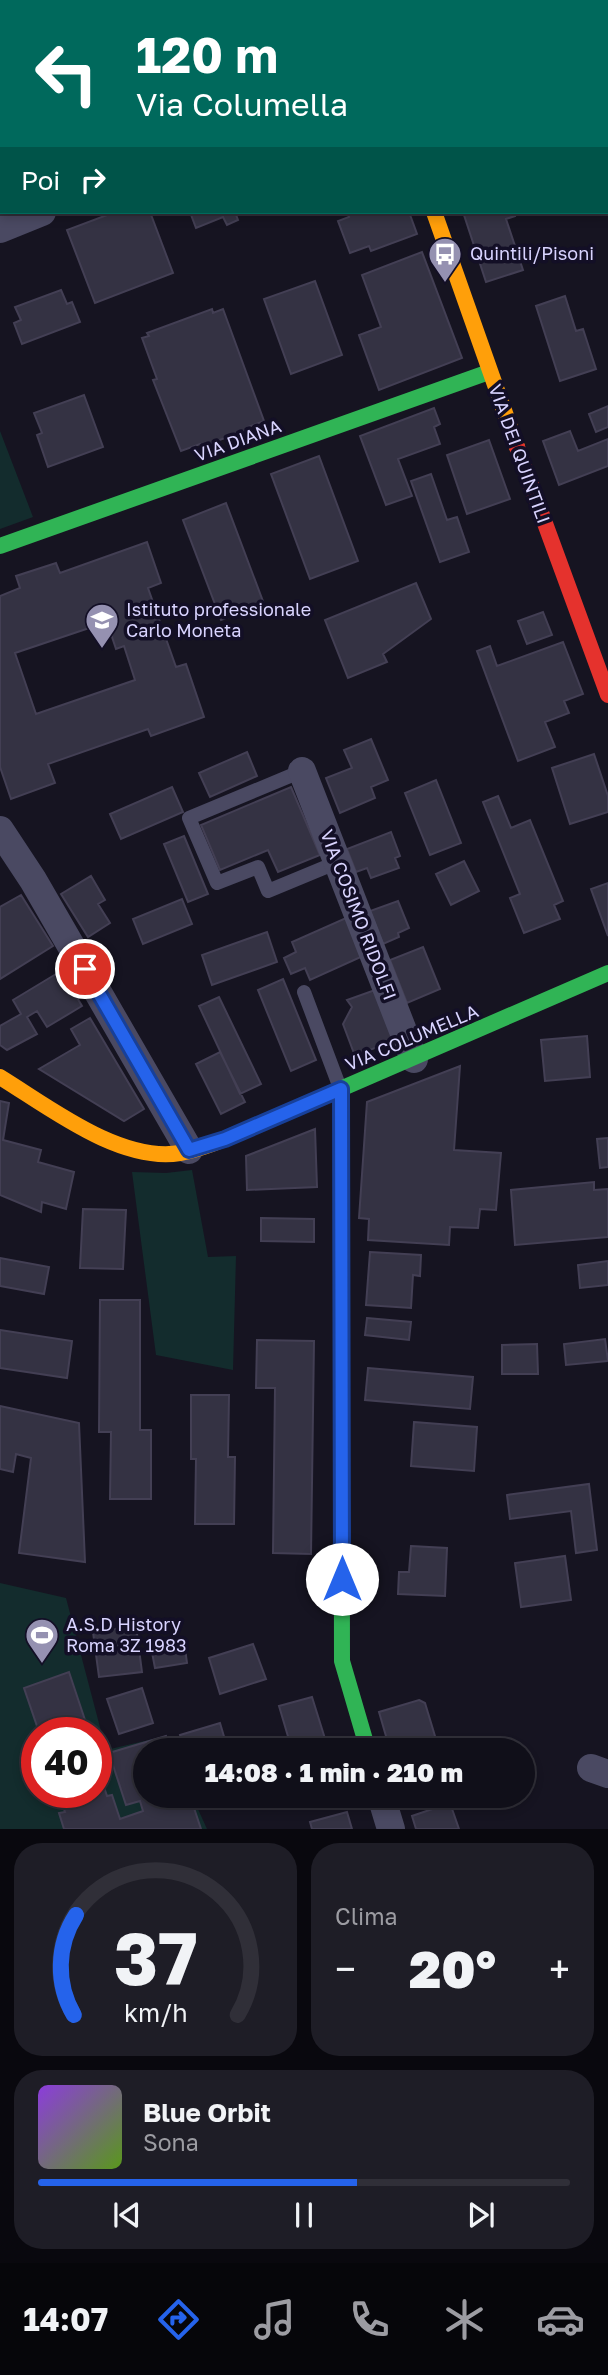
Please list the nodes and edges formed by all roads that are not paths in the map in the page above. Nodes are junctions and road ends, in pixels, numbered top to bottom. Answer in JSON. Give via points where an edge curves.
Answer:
{"nodes":[{"id":1,"x":38,"y":214,"type":"edge"},
{"id":2,"x":435,"y":214,"type":"edge"},
{"id":3,"x":0,"y":229,"type":"edge"},
{"id":4,"x":489,"y":372,"type":"junction"},
{"id":5,"x":0,"y":546,"type":"edge"},
{"id":6,"x":608,"y":695,"type":"edge"},
{"id":7,"x":302,"y":771,"type":"joint"},
{"id":8,"x":0,"y":830,"type":"edge"},
{"id":9,"x":338,"y":862,"type":"junction"},
{"id":10,"x":608,"y":973,"type":"edge"},
{"id":11,"x":304,"y":992,"type":"dead end"},
{"id":12,"x":414,"y":1059,"type":"junction"},
{"id":13,"x":0,"y":1077,"type":"edge"},
{"id":14,"x":341,"y":1089,"type":"junction"},
{"id":15,"x":189,"y":1150,"type":"junction"},
{"id":16,"x":364,"y":1738,"type":"edge"},
{"id":17,"x":385,"y":1808,"type":"edge"},
{"id":18,"x":391,"y":1829,"type":"edge"}],
"edges":[{"from":1,"to":3,"type":"street"},
{"from":2,"to":4,"type":"street","name":"VIA DEI QUINTILI"},
{"from":4,"to":5,"type":"street","name":"VIA DIANA"},
{"from":4,"to":6,"type":"street","name":"VIA DEI QUINTILI"},
{"from":7,"to":9,"type":"street","name":"VIA COSIMO RIDOLFI"},
{"from":7,"to":9,"type":"lane","via":[[189,818],[217,883],[258,867],[268,891]]},
{"from":8,"to":15,"type":"street"},
{"from":9,"to":12,"type":"street","name":"VIA COSIMO RIDOLFI"},
{"from":10,"to":12,"type":"street","name":"VIA COLUMELLA"},
{"from":11,"to":14,"type":"lane"},
{"from":12,"to":14,"type":"street","name":"VIA COLUMELLA"},
{"from":13,"to":15,"type":"street","name":"VIA COLUMELLA","via":[[124,1147],[167,1155]]},
{"from":14,"to":15,"type":"street","name":"VIA COLUMELLA"},
{"from":14,"to":16,"type":"street","via":[[342,1661]]},
{"from":17,"to":18,"type":"street"}]}
